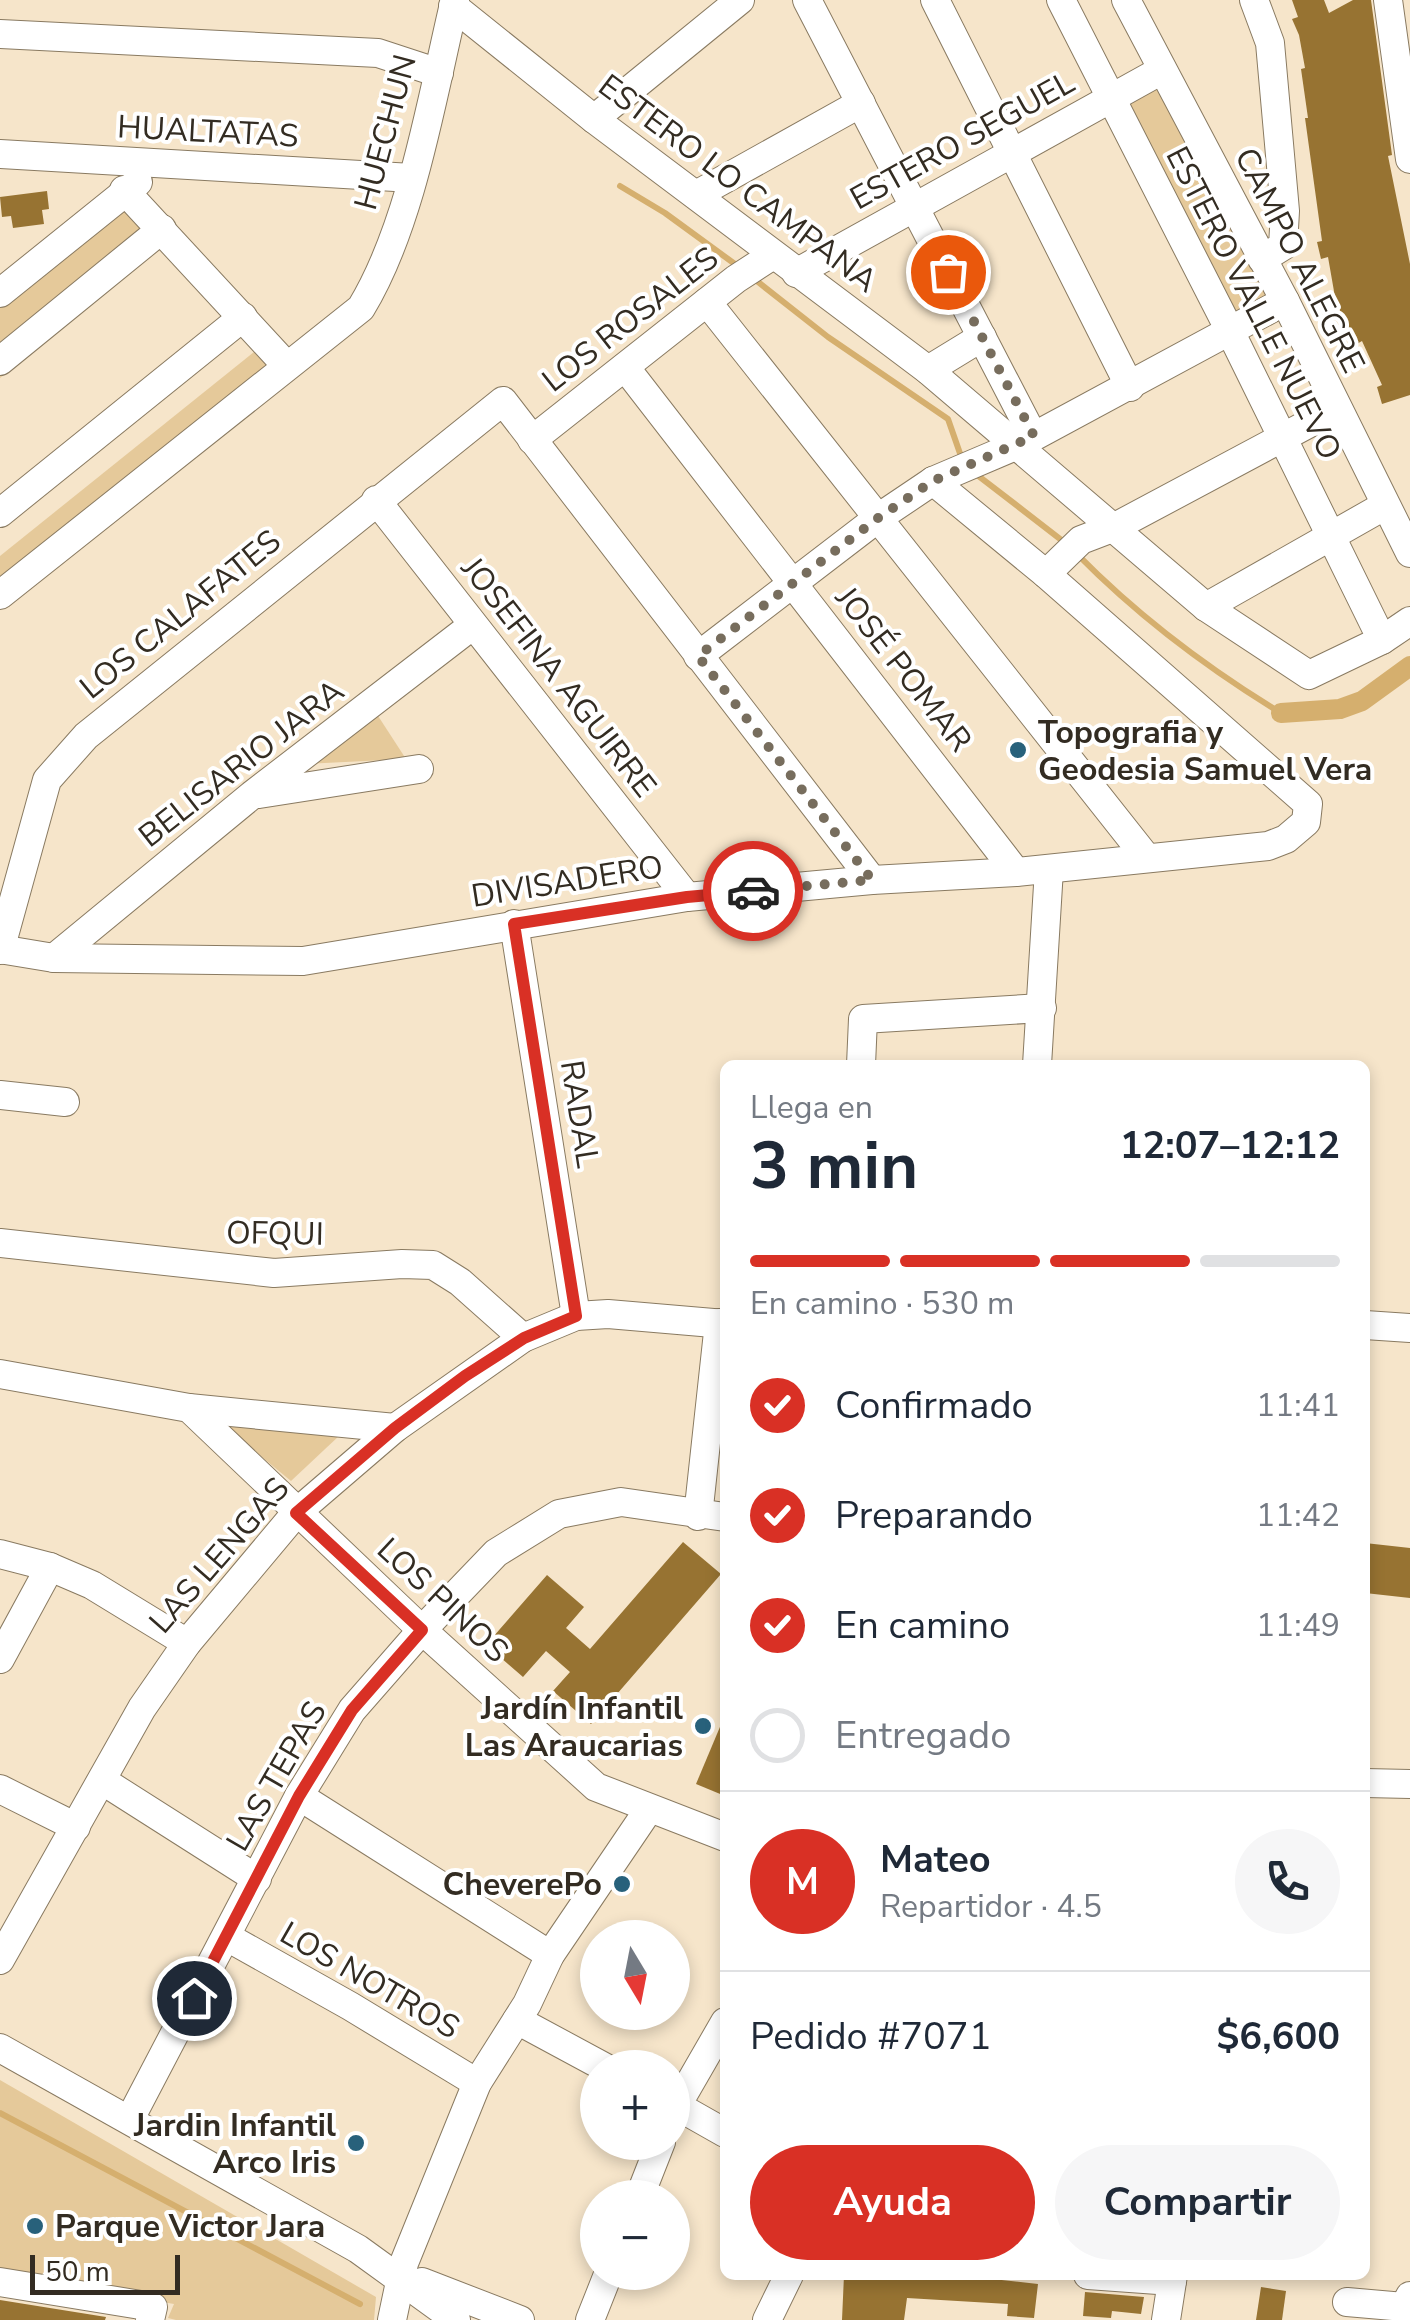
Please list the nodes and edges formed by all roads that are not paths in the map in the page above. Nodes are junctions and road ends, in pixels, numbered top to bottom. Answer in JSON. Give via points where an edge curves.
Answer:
{"nodes":[{"id":1,"x":740,"y":0,"type":"edge"},
{"id":2,"x":807,"y":0,"type":"edge"},
{"id":3,"x":935,"y":0,"type":"edge"},
{"id":4,"x":1061,"y":0,"type":"edge"},
{"id":5,"x":1126,"y":0,"type":"edge"},
{"id":6,"x":1254,"y":0,"type":"edge"},
{"id":7,"x":1388,"y":0,"type":"edge"},
{"id":8,"x":454,"y":3,"type":"edge"},
{"id":9,"x":0,"y":34,"type":"edge"},
{"id":10,"x":1162,"y":70,"type":"junction"},
{"id":11,"x":439,"y":73,"type":"junction"},
{"id":12,"x":1110,"y":99,"type":"junction"},
{"id":13,"x":860,"y":103,"type":"junction"},
{"id":14,"x":594,"y":119,"type":"junction"},
{"id":15,"x":1012,"y":153,"type":"junction"},
{"id":16,"x":0,"y":154,"type":"edge"},
{"id":17,"x":1410,"y":159,"type":"edge"},
{"id":18,"x":170,"y":164,"type":"junction"},
{"id":19,"x":412,"y":178,"type":"junction"},
{"id":20,"x":124,"y":190,"type":"junction"},
{"id":21,"x":696,"y":195,"type":"junction"},
{"id":22,"x":914,"y":207,"type":"junction"},
{"id":23,"x":162,"y":230,"type":"junction"},
{"id":24,"x":1262,"y":259,"type":"junction"},
{"id":25,"x":777,"y":263,"type":"junction"},
{"id":26,"x":0,"y":293,"type":"edge"},
{"id":27,"x":1285,"y":300,"type":"junction"},
{"id":28,"x":708,"y":302,"type":"junction"},
{"id":29,"x":243,"y":317,"type":"junction"},
{"id":30,"x":1230,"y":331,"type":"junction"},
{"id":31,"x":982,"y":338,"type":"junction"},
{"id":32,"x":0,"y":361,"type":"edge"},
{"id":33,"x":286,"y":365,"type":"junction"},
{"id":34,"x":624,"y":368,"type":"junction"},
{"id":35,"x":928,"y":370,"type":"junction"},
{"id":36,"x":1130,"y":386,"type":"junction"},
{"id":37,"x":1336,"y":409,"type":"junction"},
{"id":38,"x":1282,"y":437,"type":"junction"},
{"id":39,"x":532,"y":440,"type":"junction"},
{"id":40,"x":1027,"y":440,"type":"junction"},
{"id":41,"x":941,"y":478,"type":"junction"},
{"id":42,"x":376,"y":500,"type":"junction"},
{"id":43,"x":1384,"y":506,"type":"junction"},
{"id":44,"x":0,"y":513,"type":"edge"},
{"id":45,"x":878,"y":518,"type":"junction"},
{"id":46,"x":1116,"y":527,"type":"junction"},
{"id":47,"x":1334,"y":537,"type":"junction"},
{"id":48,"x":1410,"y":552,"type":"edge"},
{"id":49,"x":1063,"y":557,"type":"junction"},
{"id":50,"x":794,"y":582,"type":"junction"},
{"id":51,"x":0,"y":595,"type":"edge"},
{"id":52,"x":1206,"y":607,"type":"junction"},
{"id":53,"x":1410,"y":621,"type":"edge"},
{"id":54,"x":474,"y":625,"type":"junction"},
{"id":55,"x":1382,"y":640,"type":"junction"},
{"id":56,"x":698,"y":656,"type":"junction"},
{"id":57,"x":420,"y":768,"type":"dead end"},
{"id":58,"x":252,"y":795,"type":"junction"},
{"id":59,"x":1146,"y":857,"type":"junction"},
{"id":60,"x":1049,"y":869,"type":"junction"},
{"id":61,"x":1016,"y":872,"type":"junction"},
{"id":62,"x":872,"y":880,"type":"junction"},
{"id":63,"x":687,"y":897,"type":"junction"},
{"id":64,"x":514,"y":924,"type":"junction"},
{"id":65,"x":0,"y":949,"type":"edge"},
{"id":66,"x":54,"y":958,"type":"junction"},
{"id":67,"x":1042,"y":1008,"type":"junction"},
{"id":68,"x":861,"y":1060,"type":"edge"},
{"id":69,"x":1037,"y":1060,"type":"edge"},
{"id":70,"x":0,"y":1095,"type":"edge"},
{"id":71,"x":65,"y":1102,"type":"dead end"},
{"id":72,"x":0,"y":1243,"type":"edge"},
{"id":73,"x":576,"y":1316,"type":"junction"},
{"id":74,"x":720,"y":1324,"type":"edge"},
{"id":75,"x":1370,"y":1324,"type":"edge"},
{"id":76,"x":1410,"y":1328,"type":"edge"},
{"id":77,"x":524,"y":1338,"type":"junction"},
{"id":78,"x":720,"y":1362,"type":"edge"},
{"id":79,"x":0,"y":1374,"type":"edge"},
{"id":80,"x":189,"y":1408,"type":"junction"},
{"id":81,"x":395,"y":1428,"type":"junction"},
{"id":82,"x":296,"y":1513,"type":"junction"},
{"id":83,"x":712,"y":1516,"type":"edge"},
{"id":84,"x":0,"y":1554,"type":"edge"},
{"id":85,"x":50,"y":1566,"type":"junction"},
{"id":86,"x":422,"y":1630,"type":"junction"},
{"id":87,"x":187,"y":1642,"type":"junction"},
{"id":88,"x":0,"y":1659,"type":"edge"},
{"id":89,"x":103,"y":1781,"type":"junction"},
{"id":90,"x":1370,"y":1783,"type":"edge"},
{"id":91,"x":1410,"y":1784,"type":"edge"},
{"id":92,"x":0,"y":1789,"type":"edge"},
{"id":93,"x":299,"y":1796,"type":"junction"},
{"id":94,"x":649,"y":1809,"type":"junction"},
{"id":95,"x":76,"y":1827,"type":"junction"},
{"id":96,"x":720,"y":1835,"type":"edge"},
{"id":97,"x":258,"y":1879,"type":"junction"},
{"id":98,"x":227,"y":1938,"type":"junction"},
{"id":99,"x":550,"y":1954,"type":"junction"},
{"id":100,"x":0,"y":1960,"type":"edge"},
{"id":101,"x":517,"y":2020,"type":"junction"},
{"id":102,"x":720,"y":2030,"type":"edge"},
{"id":103,"x":0,"y":2048,"type":"edge"},
{"id":104,"x":580,"y":2054,"type":"edge"},
{"id":105,"x":690,"y":2080,"type":"edge"},
{"id":106,"x":477,"y":2083,"type":"junction"},
{"id":107,"x":690,"y":2115,"type":"edge"},
{"id":108,"x":130,"y":2119,"type":"junction"},
{"id":109,"x":720,"y":2130,"type":"edge"},
{"id":110,"x":403,"y":2271,"type":"junction"},
{"id":111,"x":787,"y":2280,"type":"edge"},
{"id":112,"x":1172,"y":2280,"type":"edge"},
{"id":113,"x":0,"y":2282,"type":"edge"},
{"id":114,"x":602,"y":2290,"type":"edge"},
{"id":115,"x":1410,"y":2296,"type":"edge"},
{"id":116,"x":1347,"y":2302,"type":"dead end"},
{"id":117,"x":152,"y":2314,"type":"edge"},
{"id":118,"x":392,"y":2320,"type":"edge"},
{"id":119,"x":456,"y":2320,"type":"edge"},
{"id":120,"x":520,"y":2320,"type":"edge"},
{"id":121,"x":590,"y":2320,"type":"edge"},
{"id":122,"x":767,"y":2320,"type":"edge"},
{"id":123,"x":1166,"y":2320,"type":"edge"}],
"edges":[{"from":1,"to":14,"type":"street"},
{"from":2,"to":13,"type":"street"},
{"from":3,"to":15,"type":"street"},
{"from":4,"to":12,"type":"street","name":"ESTERO VALLE NUEVO"},
{"from":5,"to":10,"type":"street","name":"CAMPO ALEGRE"},
{"from":6,"to":24,"type":"street","via":[[1270,43],[1285,211],[1283,246]]},
{"from":7,"to":17,"type":"street"},
{"from":8,"to":11,"type":"street","name":"HUECHUN"},
{"from":8,"to":14,"type":"street","name":"ESTERO LO CAMPANA"},
{"from":9,"to":11,"type":"street","via":[[378,54]]},
{"from":10,"to":12,"type":"street","name":"ESTERO SEGUEL"},
{"from":10,"to":24,"type":"street","name":"CAMPO ALEGRE"},
{"from":11,"to":19,"type":"street","name":"HUECHUN"},
{"from":12,"to":15,"type":"street","name":"ESTERO SEGUEL"},
{"from":12,"to":30,"type":"street","name":"ESTERO VALLE NUEVO"},
{"from":13,"to":21,"type":"street"},
{"from":13,"to":22,"type":"street"},
{"from":14,"to":21,"type":"street","name":"ESTERO LO CAMPANA"},
{"from":15,"to":22,"type":"street","name":"ESTERO SEGUEL"},
{"from":15,"to":36,"type":"street"},
{"from":16,"to":18,"type":"street","name":"HUALTATAS"},
{"from":18,"to":19,"type":"street","name":"HUALTATAS"},
{"from":18,"to":20,"type":"street"},
{"from":19,"to":33,"type":"street","name":"HUECHUN","via":[[377,282],[361,308]]},
{"from":20,"to":23,"type":"street"},
{"from":20,"to":26,"type":"street"},
{"from":21,"to":25,"type":"street","name":"ESTERO LO CAMPANA"},
{"from":22,"to":25,"type":"street","name":"ESTERO SEGUEL"},
{"from":22,"to":31,"type":"street"},
{"from":23,"to":29,"type":"street"},
{"from":23,"to":32,"type":"street"},
{"from":24,"to":27,"type":"street","name":"CAMPO ALEGRE"},
{"from":25,"to":28,"type":"street","name":"LOS ROSALES","via":[[736,279]]},
{"from":25,"to":35,"type":"street","name":"ESTERO LO CAMPANA"},
{"from":27,"to":30,"type":"street"},
{"from":27,"to":37,"type":"street","name":"CAMPO ALEGRE"},
{"from":28,"to":34,"type":"street","name":"LOS ROSALES"},
{"from":28,"to":45,"type":"street"},
{"from":29,"to":33,"type":"street"},
{"from":29,"to":44,"type":"street"},
{"from":30,"to":36,"type":"street"},
{"from":30,"to":38,"type":"street","name":"ESTERO VALLE NUEVO"},
{"from":31,"to":35,"type":"street"},
{"from":31,"to":40,"type":"street"},
{"from":33,"to":51,"type":"street"},
{"from":34,"to":39,"type":"street","name":"LOS ROSALES"},
{"from":34,"to":50,"type":"street","name":"JOSÉ POMAR"},
{"from":35,"to":40,"type":"street","name":"ESTERO LO CAMPANA"},
{"from":36,"to":40,"type":"street"},
{"from":37,"to":38,"type":"street"},
{"from":37,"to":43,"type":"street","name":"CAMPO ALEGRE"},
{"from":38,"to":46,"type":"street"},
{"from":38,"to":47,"type":"street","name":"ESTERO VALLE NUEVO"},
{"from":39,"to":42,"type":"street","name":"LOS CALAFATES","via":[[503,401]]},
{"from":39,"to":56,"type":"street"},
{"from":40,"to":41,"type":"street"},
{"from":40,"to":46,"type":"street","name":"ESTERO LO CAMPANA"},
{"from":41,"to":45,"type":"street"},
{"from":41,"to":49,"type":"street"},
{"from":42,"to":54,"type":"street","name":"JOSEFINA AGUIRRE"},
{"from":42,"to":65,"type":"street","name":"LOS CALAFATES","via":[[86,736],[47,780]]},
{"from":43,"to":47,"type":"street"},
{"from":43,"to":48,"type":"street","name":"CAMPO ALEGRE"},
{"from":45,"to":50,"type":"street"},
{"from":45,"to":59,"type":"street"},
{"from":46,"to":49,"type":"street"},
{"from":46,"to":52,"type":"street","name":"ESTERO LO CAMPANA"},
{"from":47,"to":52,"type":"street"},
{"from":47,"to":55,"type":"street","name":"ESTERO VALLE NUEVO"},
{"from":49,"to":59,"type":"street","name":"DIVISADERO","via":[[1308,804],[1306,822],[1268,846]]},
{"from":50,"to":56,"type":"street"},
{"from":50,"to":61,"type":"street","name":"JOSÉ POMAR"},
{"from":52,"to":55,"type":"street","name":"ESTERO LO CAMPANA","via":[[1308,676]]},
{"from":53,"to":55,"type":"street"},
{"from":54,"to":58,"type":"street","name":"BELISARIO JARA"},
{"from":54,"to":63,"type":"street","name":"JOSEFINA AGUIRRE"},
{"from":56,"to":62,"type":"street"},
{"from":57,"to":58,"type":"street"},
{"from":58,"to":66,"type":"street","name":"BELISARIO JARA"},
{"from":59,"to":60,"type":"street","name":"DIVISADERO"},
{"from":60,"to":61,"type":"street","name":"DIVISADERO"},
{"from":60,"to":67,"type":"street"},
{"from":61,"to":62,"type":"street","name":"DIVISADERO"},
{"from":62,"to":63,"type":"street","name":"DIVISADERO"},
{"from":63,"to":64,"type":"street","name":"DIVISADERO"},
{"from":64,"to":66,"type":"street","name":"DIVISADERO","via":[[303,961]]},
{"from":64,"to":73,"type":"street","name":"RADAL"},
{"from":65,"to":66,"type":"street","name":"DIVISADERO"},
{"from":67,"to":68,"type":"street","via":[[863,1019]]},
{"from":67,"to":69,"type":"street"},
{"from":70,"to":71,"type":"street"},
{"from":72,"to":77,"type":"street","name":"OFQUI","via":[[274,1274],[433,1265]]},
{"from":73,"to":74,"type":"street","name":"LAS LENGAS"},
{"from":73,"to":77,"type":"street","name":"LAS LENGAS"},
{"from":75,"to":76,"type":"street"},
{"from":77,"to":81,"type":"street","name":"LAS LENGAS"},
{"from":78,"to":83,"type":"street"},
{"from":79,"to":80,"type":"street"},
{"from":80,"to":81,"type":"street"},
{"from":80,"to":82,"type":"street","name":"LOS PINOS"},
{"from":81,"to":82,"type":"street","name":"LAS LENGAS"},
{"from":82,"to":86,"type":"street","name":"LOS PINOS"},
{"from":82,"to":87,"type":"street","name":"LAS LENGAS"},
{"from":83,"to":86,"type":"street","name":"LAS TEPAS","via":[[621,1502],[559,1514],[496,1553]]},
{"from":84,"to":85,"type":"street"},
{"from":85,"to":87,"type":"street"},
{"from":85,"to":88,"type":"street"},
{"from":86,"to":93,"type":"street","name":"LAS TEPAS","via":[[352,1710]]},
{"from":86,"to":94,"type":"street","name":"LOS PINOS","via":[[596,1787]]},
{"from":87,"to":89,"type":"street","name":"LAS LENGAS"},
{"from":89,"to":95,"type":"street","name":"LAS LENGAS"},
{"from":89,"to":97,"type":"street"},
{"from":90,"to":91,"type":"street"},
{"from":92,"to":95,"type":"street"},
{"from":93,"to":97,"type":"street","name":"LAS TEPAS"},
{"from":93,"to":99,"type":"street"},
{"from":94,"to":96,"type":"street","name":"LOS PINOS"},
{"from":94,"to":99,"type":"street"},
{"from":95,"to":100,"type":"street","name":"LAS LENGAS"},
{"from":97,"to":98,"type":"street","name":"LAS TEPAS"},
{"from":98,"to":106,"type":"street","name":"LOS NOTROS"},
{"from":98,"to":108,"type":"street","name":"LAS TEPAS"},
{"from":99,"to":101,"type":"street"},
{"from":101,"to":104,"type":"street"},
{"from":101,"to":106,"type":"street"},
{"from":102,"to":105,"type":"street"},
{"from":103,"to":108,"type":"street"},
{"from":106,"to":110,"type":"street"},
{"from":107,"to":109,"type":"street"},
{"from":108,"to":110,"type":"street"},
{"from":110,"to":118,"type":"street"},
{"from":110,"to":119,"type":"street"},
{"from":110,"to":120,"type":"street"},
{"from":111,"to":122,"type":"street"},
{"from":112,"to":123,"type":"street"},
{"from":113,"to":117,"type":"street"},
{"from":114,"to":121,"type":"street"},
{"from":115,"to":116,"type":"street","via":[[1404,2307]]}]}
